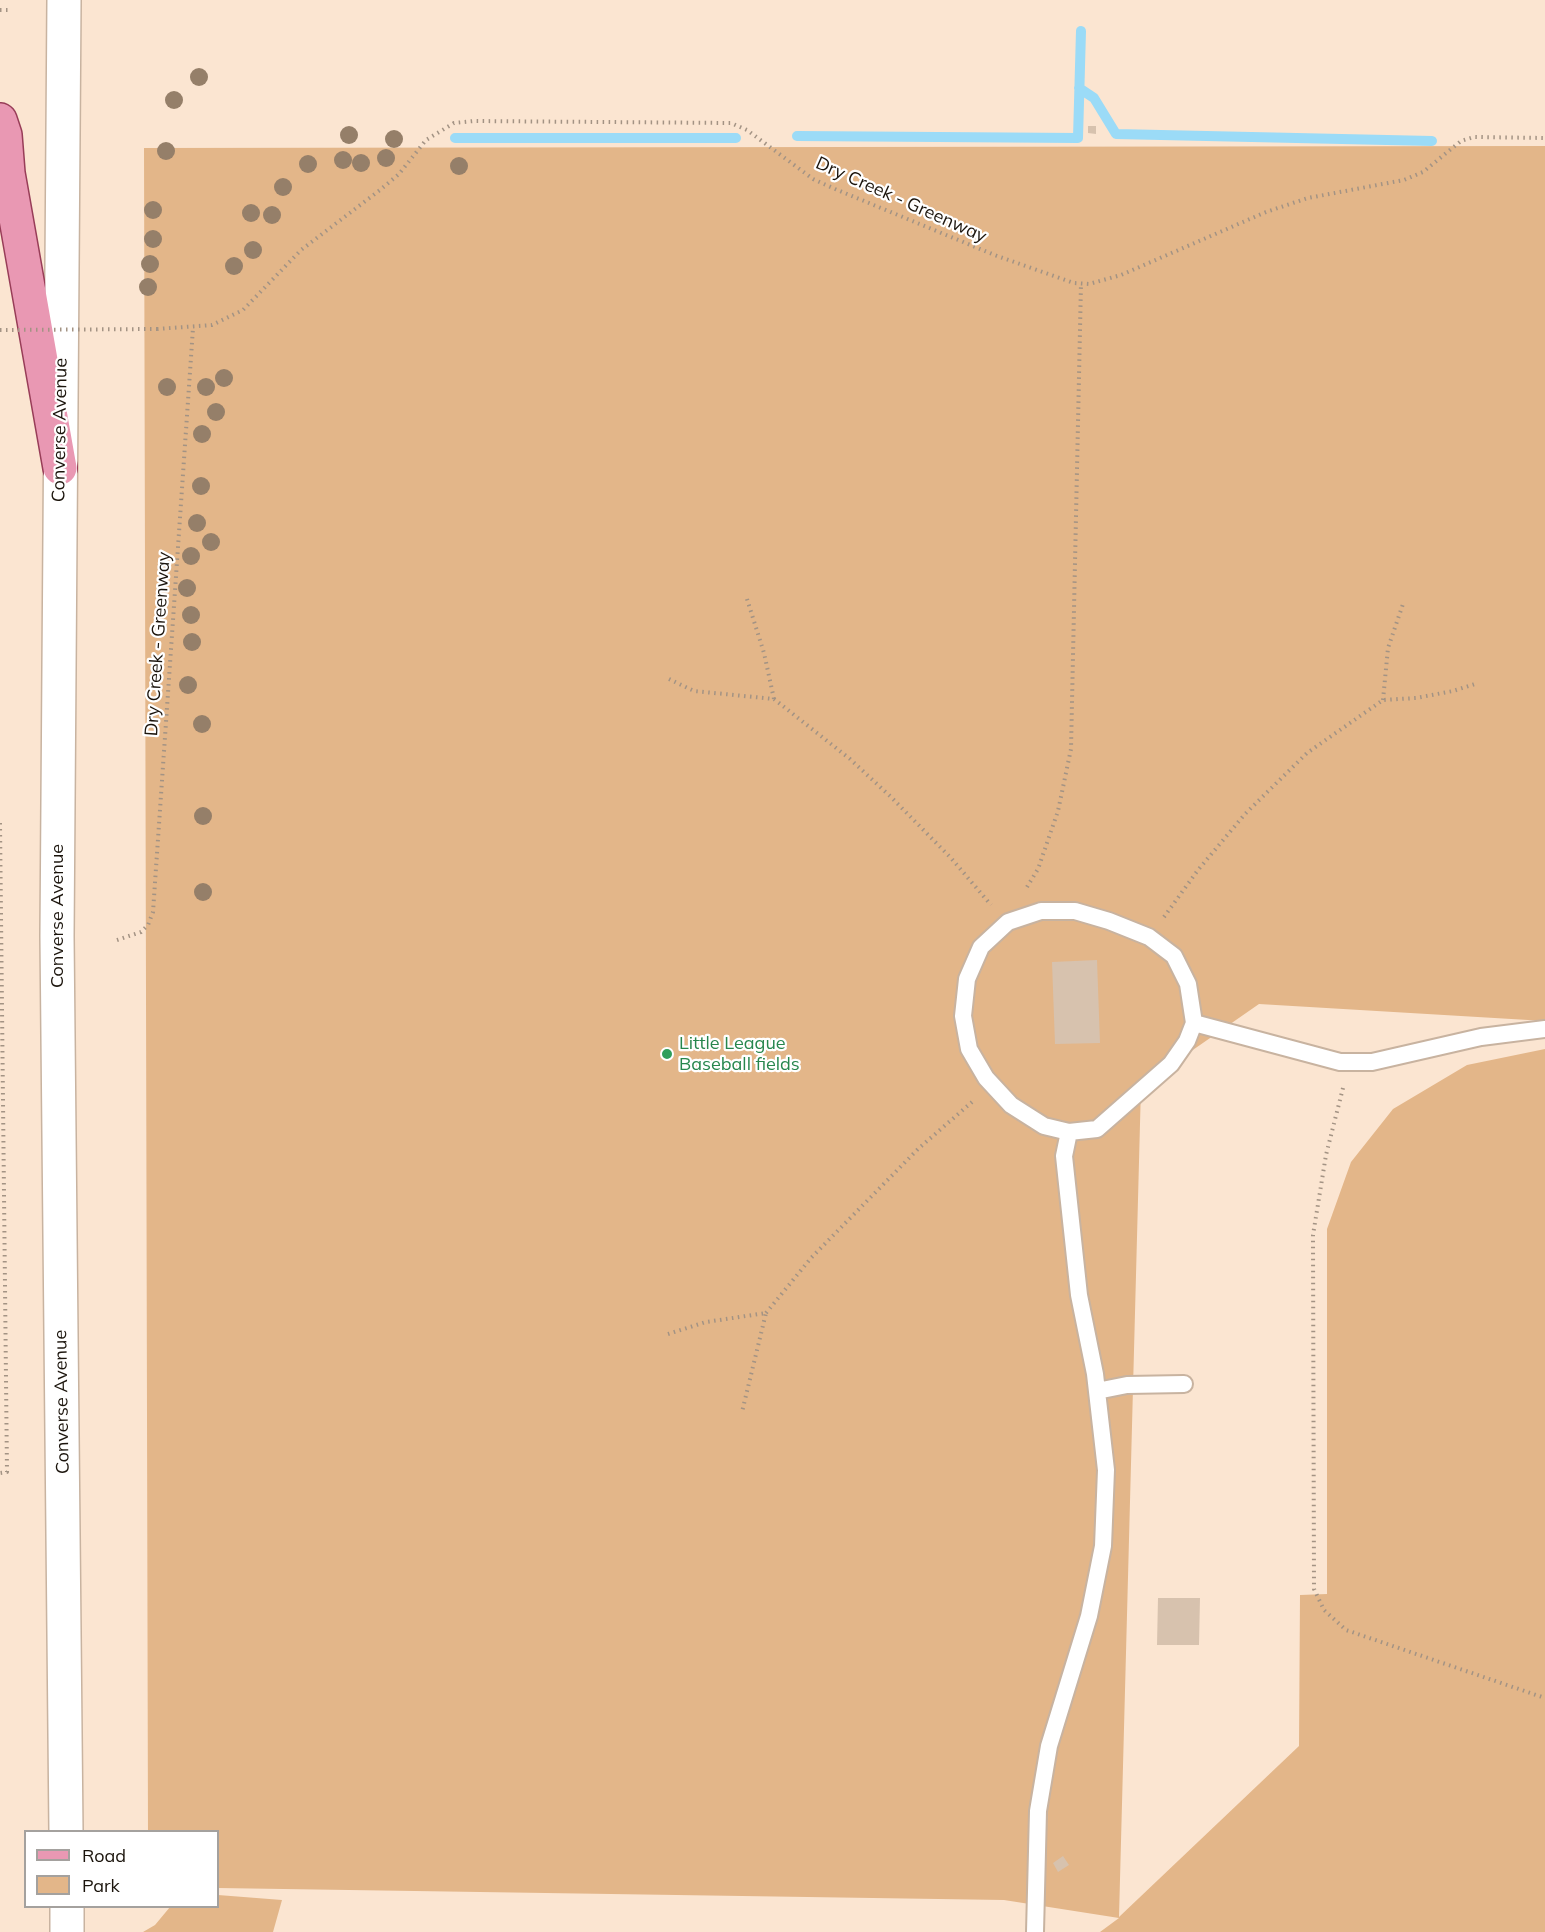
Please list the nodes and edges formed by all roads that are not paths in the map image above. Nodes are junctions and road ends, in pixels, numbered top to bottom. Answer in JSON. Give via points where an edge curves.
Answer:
{"nodes":[{"id":1,"x":64,"y":0,"type":"edge"},
{"id":2,"x":0,"y":120,"type":"edge"},
{"id":3,"x":60,"y":468,"type":"junction"},
{"id":4,"x":1194,"y":1023,"type":"junction"},
{"id":5,"x":1545,"y":1029,"type":"edge"},
{"id":6,"x":1070,"y":1132,"type":"junction"},
{"id":7,"x":1184,"y":1384,"type":"dead end"},
{"id":8,"x":1097,"y":1391,"type":"junction"},
{"id":9,"x":66,"y":1830,"type":"edge"},
{"id":10,"x":67,"y":1908,"type":"edge"},
{"id":11,"x":67,"y":1932,"type":"edge"},
{"id":12,"x":1035,"y":1932,"type":"edge"}],
"edges":[{"from":1,"to":3,"type":"main road","name":"Converse Avenue"},
{"from":2,"to":3,"type":"main road"},
{"from":3,"to":9,"type":"main road","name":"Converse Avenue","via":[[57,936]]},
{"from":4,"to":5,"type":"lane","via":[[1348,1062],[1372,1062],[1481,1037]]},
{"from":4,"to":6,"type":"lane","via":[[1171,1064],[1118,1113],[1097,1129]]},
{"from":4,"to":6,"type":"lane","via":[[1188,984],[1174,956],[1149,937],[1109,921],[1075,911],[1041,911],[1015,920],[981,947],[967,979],[963,1016],[969,1049],[1011,1105],[1044,1126]]},
{"from":6,"to":8,"type":"lane","via":[[1064,1156],[1079,1295]]},
{"from":7,"to":8,"type":"lane","via":[[1127,1385]]},
{"from":8,"to":12,"type":"lane","via":[[1106,1470],[1103,1546],[1089,1616],[1049,1746],[1038,1811]]},
{"from":10,"to":11,"type":"main road"}]}
